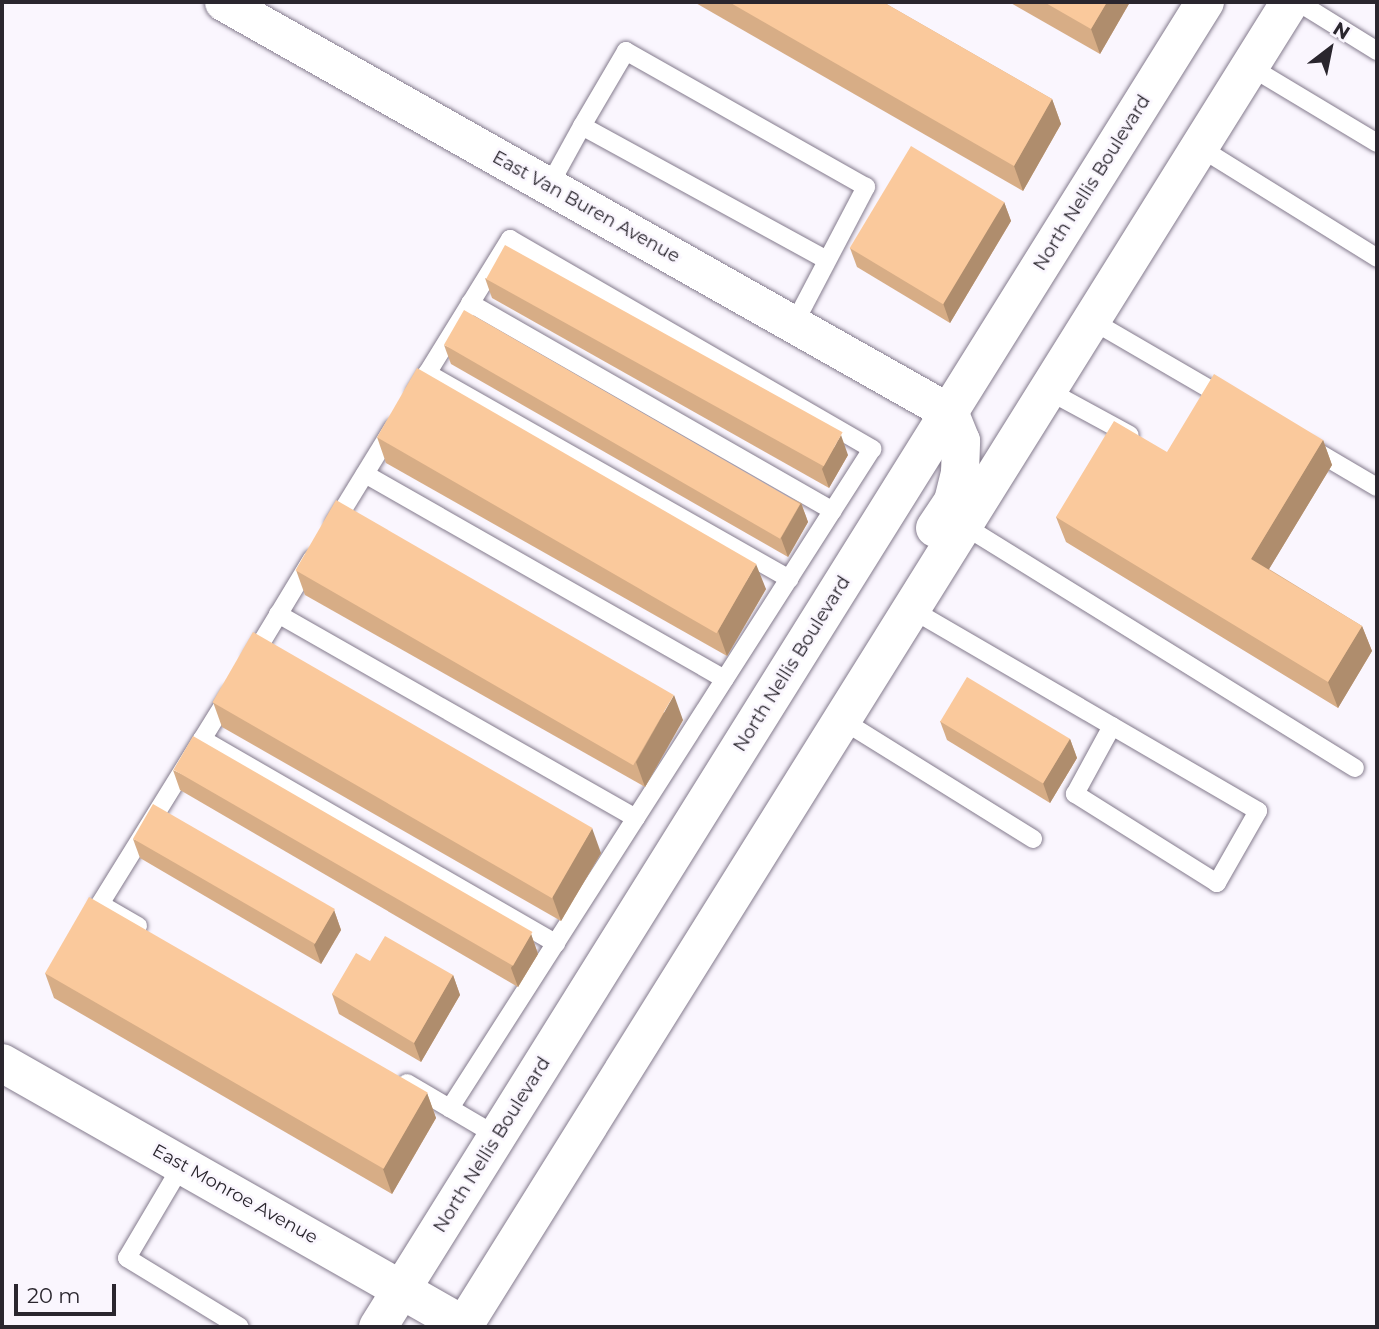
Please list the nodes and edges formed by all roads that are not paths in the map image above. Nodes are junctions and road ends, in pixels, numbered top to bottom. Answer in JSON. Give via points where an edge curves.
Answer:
{"nodes":[{"id":1,"x":223,"y":2,"type":"edge"},
{"id":2,"x":1205,"y":2,"type":"edge"},
{"id":3,"x":1290,"y":2,"type":"edge"},
{"id":4,"x":1298,"y":2,"type":"edge"},
{"id":5,"x":1377,"y":51,"type":"edge"},
{"id":6,"x":1250,"y":66,"type":"junction"},
{"id":7,"x":582,"y":126,"type":"junction"},
{"id":8,"x":1377,"y":144,"type":"edge"},
{"id":9,"x":1199,"y":147,"type":"junction"},
{"id":10,"x":549,"y":186,"type":"junction"},
{"id":11,"x":1377,"y":258,"type":"edge"},
{"id":12,"x":827,"y":260,"type":"junction"},
{"id":13,"x":470,"y":303,"type":"junction"},
{"id":14,"x":1091,"y":320,"type":"junction"},
{"id":15,"x":794,"y":324,"type":"junction"},
{"id":16,"x":427,"y":373,"type":"junction"},
{"id":17,"x":1047,"y":390,"type":"junction"},
{"id":18,"x":1246,"y":410,"type":"edge"},
{"id":19,"x":949,"y":412,"type":"junction"},
{"id":20,"x":1294,"y":438,"type":"edge"},
{"id":21,"x":1148,"y":444,"type":"edge"},
{"id":22,"x":365,"y":474,"type":"junction"},
{"id":23,"x":1377,"y":487,"type":"edge"},
{"id":24,"x":833,"y":511,"type":"junction"},
{"id":25,"x":964,"y":525,"type":"junction"},
{"id":26,"x":789,"y":579,"type":"junction"},
{"id":27,"x":911,"y":609,"type":"junction"},
{"id":28,"x":278,"y":614,"type":"junction"},
{"id":29,"x":725,"y":679,"type":"junction"},
{"id":30,"x":849,"y":708,"type":"junction"},
{"id":31,"x":1112,"y":726,"type":"junction"},
{"id":32,"x":202,"y":739,"type":"junction"},
{"id":33,"x":1355,"y":768,"type":"dead end"},
{"id":34,"x":636,"y":818,"type":"junction"},
{"id":35,"x":1033,"y":839,"type":"dead end"},
{"id":36,"x":160,"y":939,"type":"edge"},
{"id":37,"x":556,"y":943,"type":"junction"},
{"id":38,"x":2,"y":1063,"type":"edge"},
{"id":39,"x":390,"y":1073,"type":"edge"},
{"id":40,"x":450,"y":1108,"type":"junction"},
{"id":41,"x":497,"y":1136,"type":"junction"},
{"id":42,"x":182,"y":1165,"type":"junction"},
{"id":43,"x":402,"y":1289,"type":"junction"},
{"id":44,"x":240,"y":1327,"type":"edge"},
{"id":45,"x":378,"y":1327,"type":"edge"},
{"id":46,"x":464,"y":1327,"type":"edge"}],
"edges":[{"from":1,"to":10,"type":"street","name":"East Van Buren Avenue"},
{"from":2,"to":19,"type":"main road","name":"North Nellis Boulevard"},
{"from":3,"to":6,"type":"main road"},
{"from":4,"to":5,"type":"lane"},
{"from":6,"to":8,"type":"lane"},
{"from":6,"to":9,"type":"main road"},
{"from":7,"to":10,"type":"lane"},
{"from":7,"to":12,"type":"lane"},
{"from":7,"to":12,"type":"lane","via":[[626,51],[866,187]]},
{"from":9,"to":11,"type":"lane"},
{"from":9,"to":14,"type":"main road"},
{"from":10,"to":15,"type":"street","name":"East Van Buren Avenue"},
{"from":12,"to":15,"type":"lane"},
{"from":13,"to":16,"type":"lane"},
{"from":13,"to":24,"type":"lane"},
{"from":13,"to":24,"type":"lane","via":[[510,239],[872,449]]},
{"from":14,"to":17,"type":"main road"},
{"from":14,"to":18,"type":"lane"},
{"from":15,"to":19,"type":"street","name":"East Van Buren Avenue"},
{"from":16,"to":22,"type":"lane"},
{"from":16,"to":26,"type":"lane"},
{"from":17,"to":21,"type":"lane"},
{"from":17,"to":25,"type":"main road"},
{"from":19,"to":30,"type":"main road","via":[[962,452],[956,492],[872,626]]},
{"from":19,"to":41,"type":"main road","name":"North Nellis Boulevard"},
{"from":20,"to":23,"type":"lane"},
{"from":22,"to":28,"type":"lane"},
{"from":22,"to":29,"type":"lane"},
{"from":24,"to":26,"type":"lane"},
{"from":25,"to":27,"type":"main road"},
{"from":25,"to":33,"type":"lane"},
{"from":26,"to":29,"type":"lane"},
{"from":27,"to":30,"type":"main road"},
{"from":27,"to":31,"type":"lane"},
{"from":28,"to":32,"type":"lane"},
{"from":28,"to":34,"type":"lane"},
{"from":29,"to":34,"type":"lane"},
{"from":30,"to":35,"type":"lane"},
{"from":30,"to":46,"type":"main road"},
{"from":31,"to":31,"type":"lane","via":[[1258,811],[1217,883],[1075,794]]},
{"from":32,"to":36,"type":"lane","via":[[100,904]]},
{"from":32,"to":37,"type":"lane"},
{"from":34,"to":37,"type":"lane"},
{"from":37,"to":40,"type":"lane"},
{"from":38,"to":42,"type":"main road","name":"East Monroe Avenue"},
{"from":39,"to":40,"type":"lane"},
{"from":40,"to":41,"type":"lane"},
{"from":41,"to":43,"type":"main road","name":"North Nellis Boulevard"},
{"from":42,"to":43,"type":"main road","name":"East Monroe Avenue"},
{"from":42,"to":44,"type":"lane","via":[[127,1258]]},
{"from":43,"to":45,"type":"main road","name":"North Nellis Boulevard"},
{"from":43,"to":46,"type":"main road","name":"East Monroe Avenue"}]}
